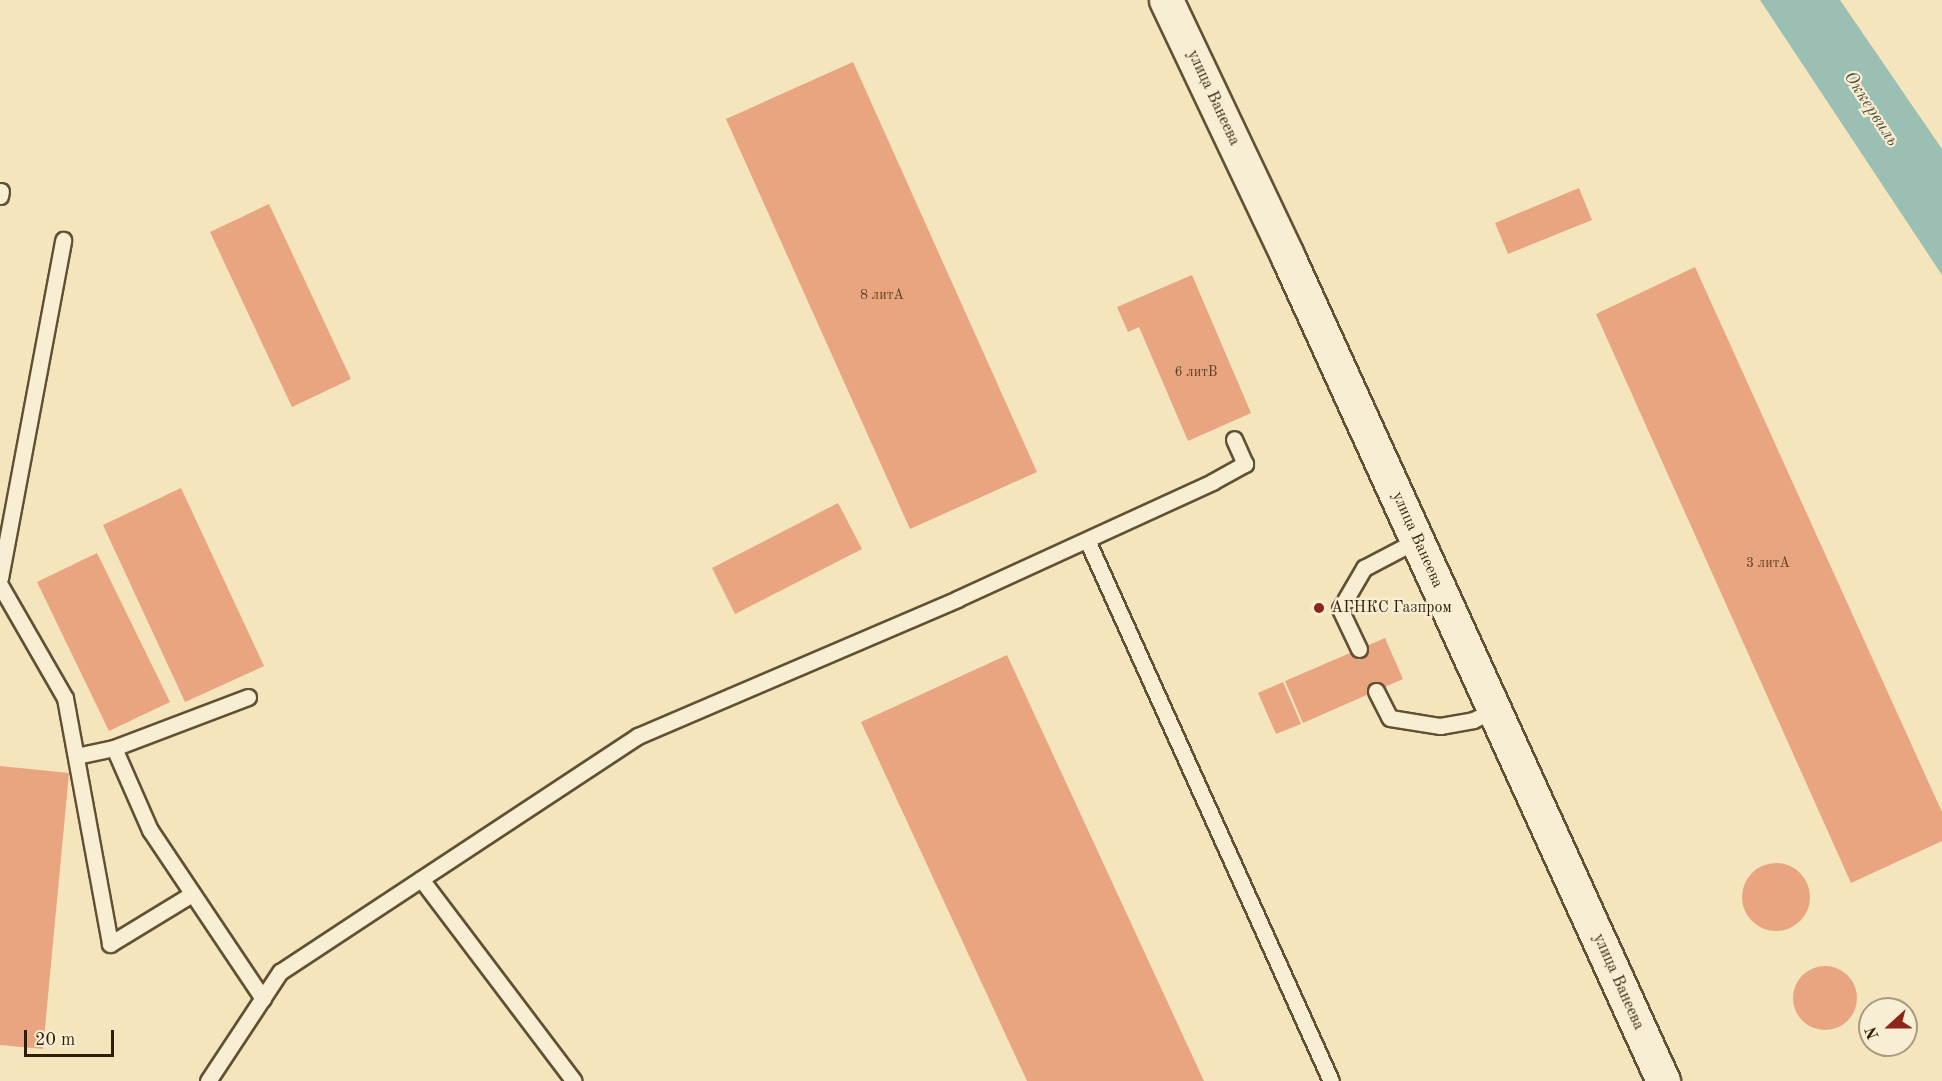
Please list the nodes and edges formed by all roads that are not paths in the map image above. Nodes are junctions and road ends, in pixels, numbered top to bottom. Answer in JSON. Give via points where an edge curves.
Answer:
{"nodes":[{"id":1,"x":1167,"y":0,"type":"edge"},
{"id":2,"x":1,"y":191,"type":"edge"},
{"id":3,"x":0,"y":196,"type":"edge"},
{"id":4,"x":63,"y":240,"type":"dead end"},
{"id":5,"x":1234,"y":439,"type":"dead end"},
{"id":6,"x":1087,"y":540,"type":"junction"},
{"id":7,"x":1417,"y":540,"type":"junction"},
{"id":8,"x":0,"y":578,"type":"edge"},
{"id":9,"x":0,"y":585,"type":"edge"},
{"id":10,"x":1359,"y":649,"type":"dead end"},
{"id":11,"x":1376,"y":691,"type":"dead end"},
{"id":12,"x":248,"y":697,"type":"dead end"},
{"id":13,"x":1494,"y":710,"type":"junction"},
{"id":14,"x":114,"y":748,"type":"junction"},
{"id":15,"x":76,"y":756,"type":"junction"},
{"id":16,"x":421,"y":879,"type":"junction"},
{"id":17,"x":192,"y":894,"type":"junction"},
{"id":18,"x":263,"y":999,"type":"junction"},
{"id":19,"x":208,"y":1081,"type":"edge"},
{"id":20,"x":574,"y":1081,"type":"edge"},
{"id":21,"x":1331,"y":1081,"type":"edge"},
{"id":22,"x":1663,"y":1081,"type":"edge"}],
"edges":[{"from":1,"to":7,"type":"street","name":"улица Ванеева"},
{"from":2,"to":3,"type":"lane"},
{"from":4,"to":8,"type":"lane"},
{"from":5,"to":6,"type":"lane","via":[[1245,464]]},
{"from":6,"to":16,"type":"lane","via":[[638,736]]},
{"from":6,"to":21,"type":"lane"},
{"from":7,"to":10,"type":"lane","via":[[1364,568],[1340,609]]},
{"from":7,"to":13,"type":"street","name":"улица Ванеева"},
{"from":9,"to":15,"type":"lane","via":[[65,698]]},
{"from":11,"to":13,"type":"lane","via":[[1390,718],[1440,726],[1473,720]]},
{"from":12,"to":14,"type":"lane"},
{"from":13,"to":22,"type":"street","name":"улица Ванеева"},
{"from":14,"to":15,"type":"lane"},
{"from":14,"to":17,"type":"lane","via":[[150,830]]},
{"from":15,"to":17,"type":"lane","via":[[110,944]]},
{"from":16,"to":18,"type":"lane","via":[[280,972]]},
{"from":16,"to":20,"type":"lane"},
{"from":17,"to":18,"type":"lane"},
{"from":18,"to":19,"type":"lane"}]}
